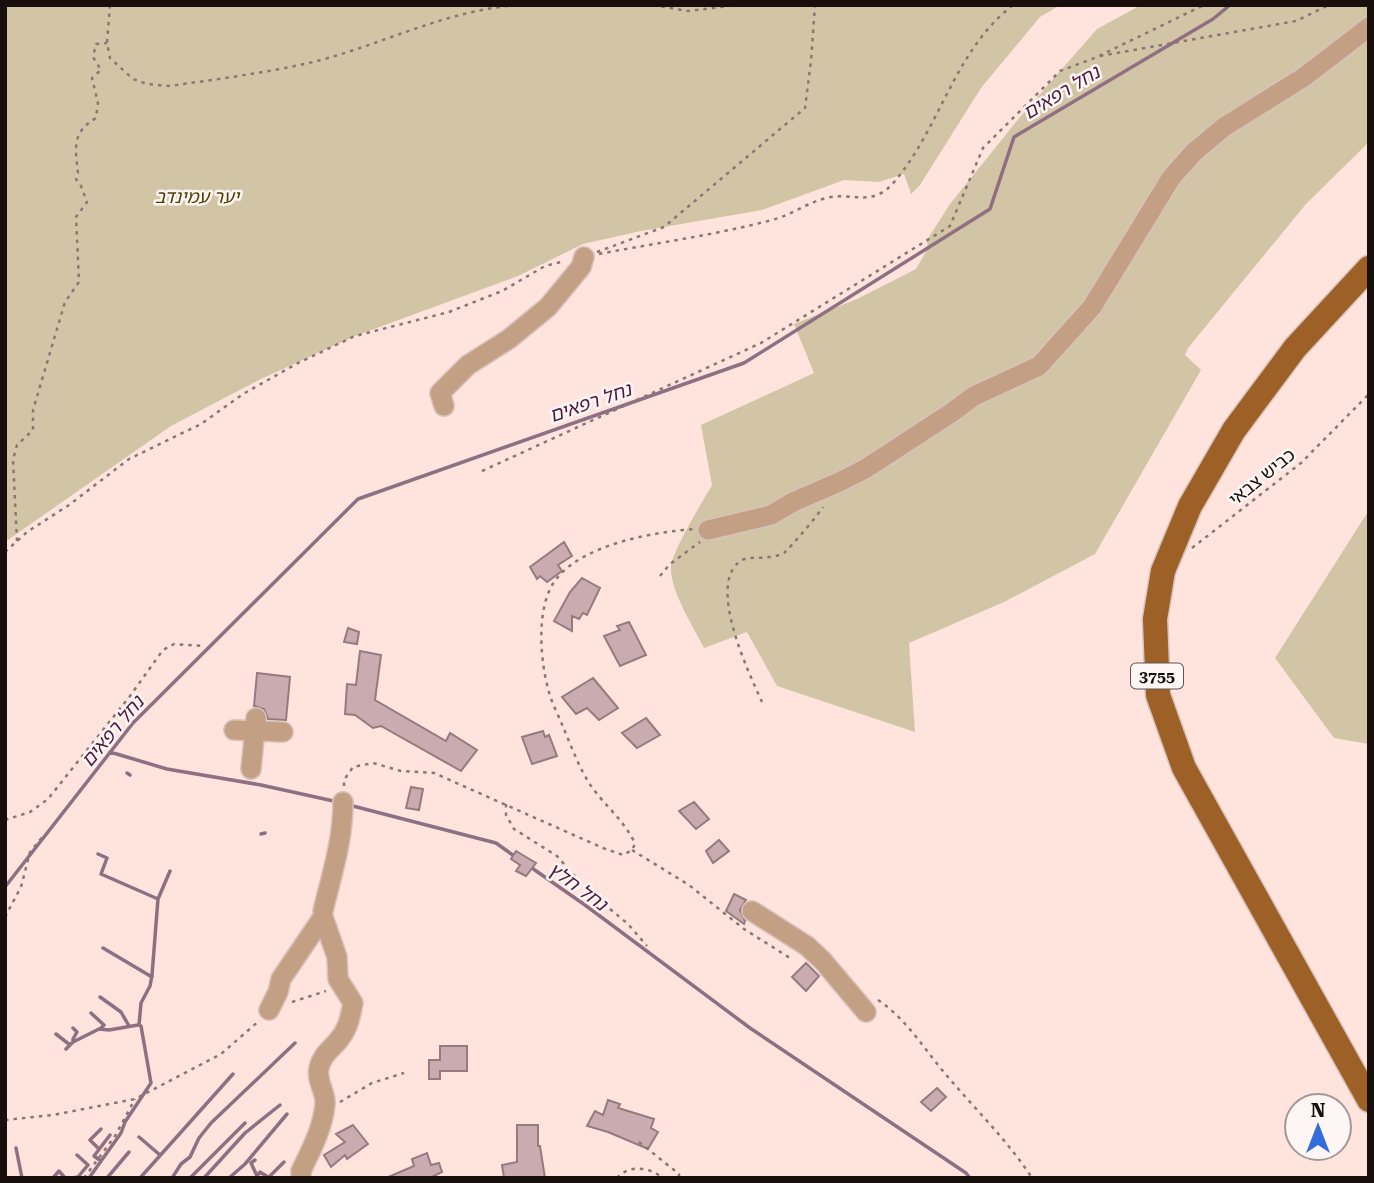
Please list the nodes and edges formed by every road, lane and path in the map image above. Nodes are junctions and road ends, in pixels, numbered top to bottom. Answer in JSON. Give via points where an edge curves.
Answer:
{"nodes":[{"id":1,"x":110,"y":5,"type":"edge"},
{"id":2,"x":520,"y":5,"type":"edge"},
{"id":3,"x":653,"y":5,"type":"edge"},
{"id":4,"x":737,"y":5,"type":"edge"},
{"id":5,"x":815,"y":5,"type":"edge"},
{"id":6,"x":1013,"y":5,"type":"edge"},
{"id":7,"x":1204,"y":5,"type":"edge"},
{"id":8,"x":1329,"y":5,"type":"edge"},
{"id":9,"x":1369,"y":27,"type":"edge"},
{"id":10,"x":107,"y":43,"type":"junction"},
{"id":11,"x":1097,"y":57,"type":"junction"},
{"id":12,"x":584,"y":257,"type":"junction"},
{"id":13,"x":1369,"y":268,"type":"edge"},
{"id":14,"x":1369,"y":394,"type":"edge"},
{"id":15,"x":444,"y":406,"type":"dead end"},
{"id":16,"x":482,"y":471,"type":"dead end"},
{"id":17,"x":837,"y":483,"type":"junction"},
{"id":18,"x":708,"y":530,"type":"junction"},
{"id":19,"x":17,"y":541,"type":"junction"},
{"id":20,"x":5,"y":552,"type":"edge"},
{"id":21,"x":1163,"y":571,"type":"junction"},
{"id":22,"x":660,"y":576,"type":"dead end"},
{"id":23,"x":203,"y":646,"type":"dead end"},
{"id":24,"x":762,"y":702,"type":"dead end"},
{"id":25,"x":256,"y":725,"type":"junction"},
{"id":26,"x":234,"y":730,"type":"dead end"},
{"id":27,"x":283,"y":732,"type":"dead end"},
{"id":28,"x":251,"y":769,"type":"dead end"},
{"id":29,"x":343,"y":802,"type":"joint"},
{"id":30,"x":506,"y":804,"type":"junction"},
{"id":31,"x":5,"y":820,"type":"edge"},
{"id":32,"x":45,"y":834,"type":"dead end"},
{"id":33,"x":632,"y":850,"type":"junction"},
{"id":34,"x":323,"y":911,"type":"dead end"},
{"id":35,"x":752,"y":911,"type":"dead end"},
{"id":36,"x":5,"y":917,"type":"edge"},
{"id":37,"x":648,"y":946,"type":"dead end"},
{"id":38,"x":789,"y":958,"type":"dead end"},
{"id":39,"x":341,"y":983,"type":"junction"},
{"id":40,"x":871,"y":1005,"type":"joint"},
{"id":41,"x":266,"y":1013,"type":"junction"},
{"id":42,"x":404,"y":1073,"type":"dead end"},
{"id":43,"x":135,"y":1099,"type":"junction"},
{"id":44,"x":1369,"y":1100,"type":"edge"},
{"id":45,"x":324,"y":1109,"type":"junction"},
{"id":46,"x":5,"y":1120,"type":"edge"},
{"id":47,"x":639,"y":1142,"type":"dead end"},
{"id":48,"x":84,"y":1178,"type":"edge"},
{"id":49,"x":301,"y":1178,"type":"edge"},
{"id":50,"x":617,"y":1178,"type":"edge"},
{"id":51,"x":663,"y":1178,"type":"edge"},
{"id":52,"x":679,"y":1178,"type":"edge"},
{"id":53,"x":1032,"y":1178,"type":"edge"}],
"edges":[{"from":1,"to":10,"type":"path"},
{"from":2,"to":10,"type":"path","via":[[453,18],[314,62],[170,86],[133,79],[110,58]]},
{"from":3,"to":4,"type":"path","via":[[688,11]]},
{"from":5,"to":12,"type":"path","via":[[805,108],[664,227]]},
{"from":6,"to":12,"type":"path","via":[[988,28],[962,63],[907,166],[892,185],[869,199],[827,197],[774,220]]},
{"from":7,"to":11,"type":"path"},
{"from":8,"to":11,"type":"path","via":[[1296,20]]},
{"from":9,"to":17,"type":"street","via":[[1194,152],[1171,178],[1092,306],[1039,366],[974,396]]},
{"from":10,"to":19,"type":"path","via":[[96,44],[93,57],[101,70],[92,78],[96,118],[78,131],[76,179],[87,202],[76,217],[79,282],[65,302],[33,410],[33,430],[17,445],[13,460]]},
{"from":11,"to":16,"type":"path","via":[[1060,71],[983,148],[950,226],[761,343]]},
{"from":12,"to":15,"type":"street","via":[[581,267],[548,306],[468,365],[440,393]]},
{"from":12,"to":19,"type":"path","via":[[545,266],[502,291],[449,312],[355,336],[298,363],[201,424],[129,459]]},
{"from":13,"to":21,"type":"main road","number":"3755","via":[[1295,348],[1234,430],[1190,506]]},
{"from":14,"to":21,"type":"path","name":"כביש צבאי","via":[[1301,463]]},
{"from":17,"to":18,"type":"street","via":[[771,515]]},
{"from":17,"to":24,"type":"path","via":[[820,512],[783,554],[744,559],[734,567],[726,594],[728,607]]},
{"from":18,"to":22,"type":"path"},
{"from":18,"to":33,"type":"path","via":[[654,533],[600,550],[556,579],[547,598],[541,624],[549,693],[585,777],[629,830],[635,844]]},
{"from":19,"to":20,"type":"path"},
{"from":21,"to":44,"type":"main road","number":"3755","via":[[1155,619],[1158,695],[1184,768]]},
{"from":23,"to":31,"type":"path","via":[[174,643],[163,650],[48,799],[30,812]]},
{"from":25,"to":26,"type":"street"},
{"from":25,"to":27,"type":"street"},
{"from":25,"to":28,"type":"street"},
{"from":29,"to":30,"type":"path","via":[[344,780],[353,767],[373,763],[434,773]]},
{"from":29,"to":34,"type":"street","via":[[337,857]]},
{"from":30,"to":33,"type":"path","via":[[603,848],[623,855]]},
{"from":30,"to":37,"type":"path","via":[[514,829],[557,856]]},
{"from":32,"to":36,"type":"path","via":[[30,852],[21,887]]},
{"from":33,"to":38,"type":"path"},
{"from":35,"to":40,"type":"street","via":[[807,946]]},
{"from":39,"to":41,"type":"path"},
{"from":39,"to":41,"type":"street","via":[[323,917],[281,979]]},
{"from":39,"to":45,"type":"street","via":[[353,1003],[349,1025],[324,1054],[318,1069]]},
{"from":40,"to":53,"type":"path","via":[[906,1026]]},
{"from":41,"to":43,"type":"path","via":[[221,1054]]},
{"from":42,"to":45,"type":"path","via":[[372,1083]]},
{"from":43,"to":46,"type":"path"},
{"from":43,"to":48,"type":"path"},
{"from":45,"to":49,"type":"street"},
{"from":47,"to":52,"type":"path"},
{"from":50,"to":51,"type":"path","via":[[636,1168]]}]}
